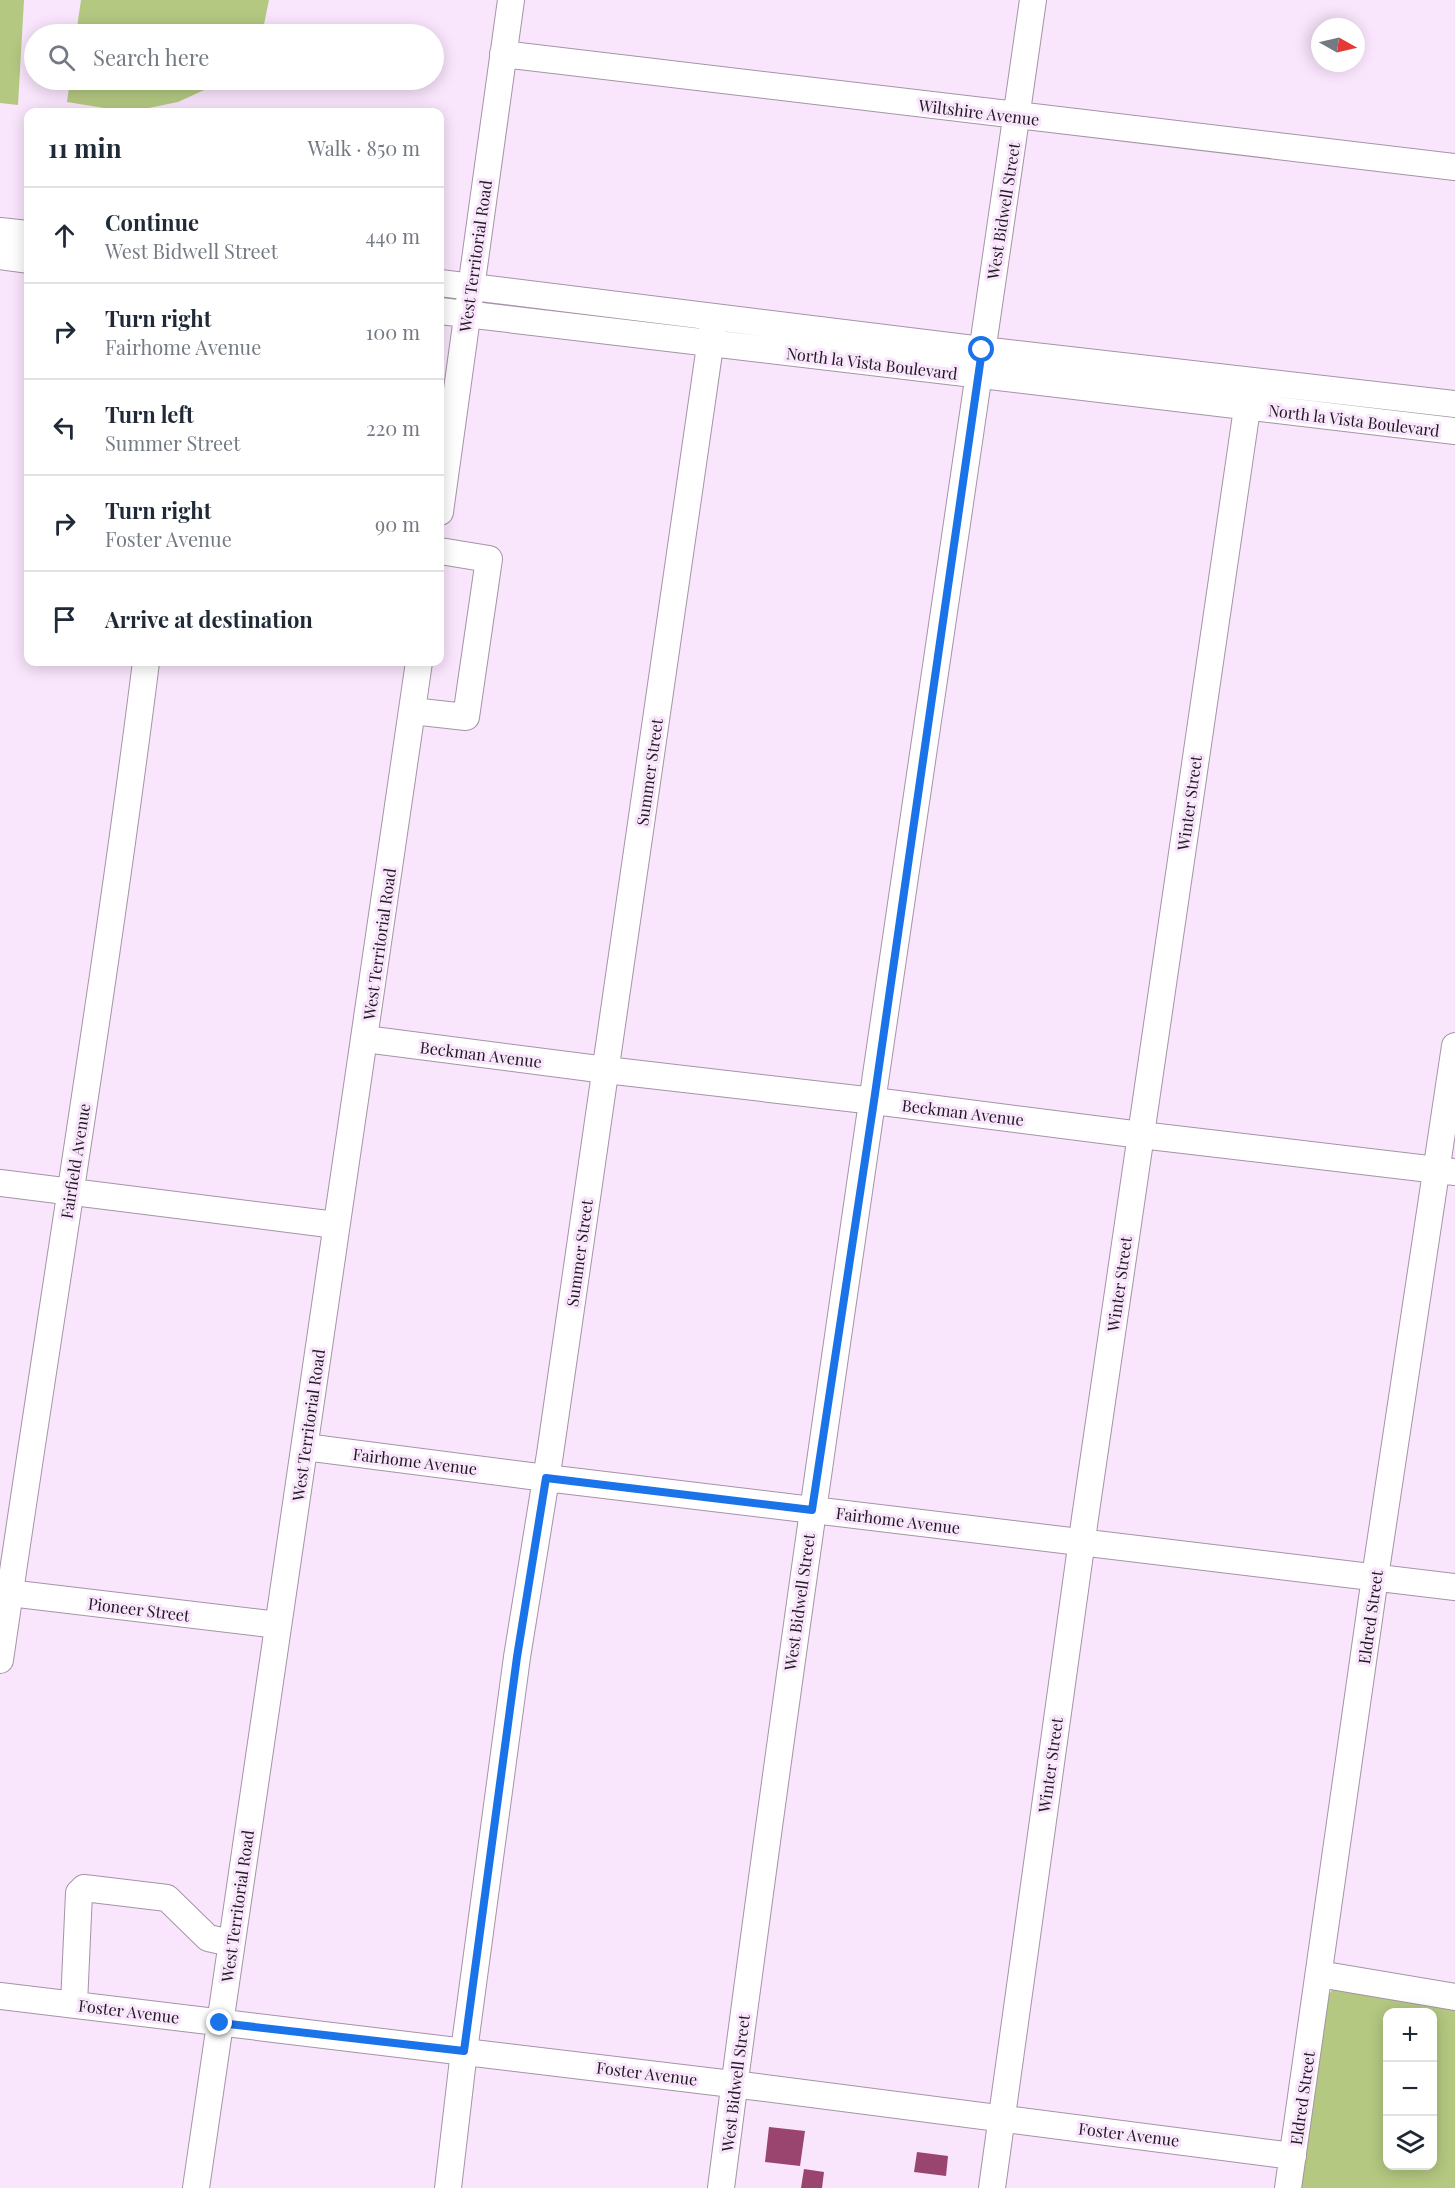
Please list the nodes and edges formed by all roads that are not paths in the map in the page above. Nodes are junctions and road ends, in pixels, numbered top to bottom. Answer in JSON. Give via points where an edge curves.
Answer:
{"nodes":[{"id":1,"x":511,"y":0,"type":"edge"},
{"id":2,"x":1033,"y":0,"type":"edge"},
{"id":3,"x":503,"y":54,"type":"junction"},
{"id":4,"x":1017,"y":117,"type":"junction"},
{"id":5,"x":1455,"y":168,"type":"edge"},
{"id":6,"x":0,"y":231,"type":"edge"},
{"id":7,"x":24,"y":234,"type":"edge"},
{"id":8,"x":0,"y":256,"type":"edge"},
{"id":9,"x":24,"y":259,"type":"edge"},
{"id":10,"x":444,"y":284,"type":"edge"},
{"id":11,"x":471,"y":287,"type":"junction"},
{"id":12,"x":444,"y":311,"type":"edge"},
{"id":13,"x":468,"y":313,"type":"junction"},
{"id":14,"x":714,"y":318,"type":"junction"},
{"id":15,"x":711,"y":344,"type":"junction"},
{"id":16,"x":982,"y":350,"type":"junction"},
{"id":17,"x":979,"y":375,"type":"junction"},
{"id":18,"x":1251,"y":381,"type":"junction"},
{"id":19,"x":1455,"y":404,"type":"edge"},
{"id":20,"x":1248,"y":407,"type":"junction"},
{"id":21,"x":1455,"y":431,"type":"edge"},
{"id":22,"x":444,"y":484,"type":"edge"},
{"id":23,"x":444,"y":553,"type":"edge"},
{"id":24,"x":145,"y":666,"type":"edge"},
{"id":25,"x":418,"y":666,"type":"edge"},
{"id":26,"x":412,"y":711,"type":"junction"},
{"id":27,"x":365,"y":1039,"type":"junction"},
{"id":28,"x":1455,"y":1046,"type":"edge"},
{"id":29,"x":606,"y":1070,"type":"junction"},
{"id":30,"x":874,"y":1101,"type":"junction"},
{"id":31,"x":1141,"y":1135,"type":"junction"},
{"id":32,"x":1446,"y":1171,"type":"edge"},
{"id":33,"x":0,"y":1183,"type":"edge"},
{"id":34,"x":70,"y":1191,"type":"junction"},
{"id":35,"x":336,"y":1225,"type":"junction"},
{"id":36,"x":305,"y":1447,"type":"junction"},
{"id":37,"x":546,"y":1478,"type":"junction"},
{"id":38,"x":812,"y":1510,"type":"junction"},
{"id":39,"x":1081,"y":1542,"type":"junction"},
{"id":40,"x":1376,"y":1577,"type":"junction"},
{"id":41,"x":1455,"y":1587,"type":"edge"},
{"id":42,"x":5,"y":1592,"type":"edge"},
{"id":43,"x":278,"y":1625,"type":"junction"},
{"id":44,"x":0,"y":1660,"type":"edge"},
{"id":45,"x":231,"y":1943,"type":"junction"},
{"id":46,"x":1319,"y":1974,"type":"junction"},
{"id":47,"x":0,"y":1996,"type":"edge"},
{"id":48,"x":1455,"y":1997,"type":"edge"},
{"id":49,"x":74,"y":2004,"type":"junction"},
{"id":50,"x":220,"y":2023,"type":"junction"},
{"id":51,"x":464,"y":2051,"type":"junction"},
{"id":52,"x":734,"y":2084,"type":"junction"},
{"id":53,"x":1000,"y":2118,"type":"junction"},
{"id":54,"x":1293,"y":2156,"type":"junction"},
{"id":55,"x":196,"y":2188,"type":"edge"},
{"id":56,"x":448,"y":2188,"type":"edge"},
{"id":57,"x":721,"y":2188,"type":"edge"},
{"id":58,"x":992,"y":2188,"type":"edge"},
{"id":59,"x":1288,"y":2188,"type":"edge"}],
"edges":[{"from":1,"to":3,"type":"street","name":"West Territorial Road"},
{"from":2,"to":4,"type":"street","name":"West Bidwell Street"},
{"from":3,"to":4,"type":"street","name":"Wiltshire Avenue"},
{"from":3,"to":11,"type":"street","name":"West Territorial Road"},
{"from":4,"to":5,"type":"street","name":"Wiltshire Avenue"},
{"from":4,"to":16,"type":"street","name":"West Bidwell Street"},
{"from":6,"to":7,"type":"street"},
{"from":8,"to":9,"type":"street"},
{"from":10,"to":11,"type":"street","name":"North la Vista Boulevard"},
{"from":11,"to":13,"type":"street","name":"West Territorial Road"},
{"from":11,"to":14,"type":"street","name":"North la Vista Boulevard"},
{"from":12,"to":13,"type":"street","name":"North la Vista Boulevard"},
{"from":13,"to":15,"type":"street","name":"North la Vista Boulevard"},
{"from":13,"to":22,"type":"street","name":"West Territorial Road"},
{"from":14,"to":15,"type":"street","name":"Summer Street"},
{"from":14,"to":16,"type":"street","name":"North la Vista Boulevard"},
{"from":15,"to":17,"type":"street","name":"North la Vista Boulevard"},
{"from":15,"to":29,"type":"street","name":"Summer Street"},
{"from":16,"to":17,"type":"street","name":"West Bidwell Street"},
{"from":16,"to":18,"type":"street","name":"North la Vista Boulevard"},
{"from":17,"to":20,"type":"street","name":"North la Vista Boulevard"},
{"from":17,"to":30,"type":"street","name":"West Bidwell Street"},
{"from":18,"to":19,"type":"street","name":"North la Vista Boulevard"},
{"from":18,"to":20,"type":"street","name":"Winter Street"},
{"from":20,"to":21,"type":"street","name":"North la Vista Boulevard"},
{"from":20,"to":31,"type":"street","name":"Winter Street"},
{"from":23,"to":26,"type":"street","via":[[489,559],[466,717]]},
{"from":24,"to":34,"type":"street","name":"Fairfield Avenue"},
{"from":25,"to":26,"type":"street","name":"West Territorial Road"},
{"from":26,"to":27,"type":"street","name":"West Territorial Road"},
{"from":27,"to":29,"type":"street","name":"Beckman Avenue"},
{"from":27,"to":35,"type":"street","name":"West Territorial Road"},
{"from":28,"to":32,"type":"street","name":"Eldred Street"},
{"from":29,"to":30,"type":"street","name":"Beckman Avenue"},
{"from":29,"to":37,"type":"street","name":"Summer Street"},
{"from":30,"to":31,"type":"street","name":"Beckman Avenue"},
{"from":30,"to":38,"type":"street","name":"West Bidwell Street"},
{"from":31,"to":32,"type":"street","name":"Beckman Avenue"},
{"from":31,"to":39,"type":"street","name":"Winter Street"},
{"from":32,"to":40,"type":"street","name":"Eldred Street"},
{"from":33,"to":34,"type":"street"},
{"from":34,"to":35,"type":"street"},
{"from":34,"to":42,"type":"street","name":"Fairfield Avenue"},
{"from":35,"to":36,"type":"street","name":"West Territorial Road"},
{"from":36,"to":37,"type":"street","name":"Fairhome Avenue"},
{"from":36,"to":43,"type":"street","name":"West Territorial Road"},
{"from":37,"to":38,"type":"street","name":"Fairhome Avenue"},
{"from":37,"to":51,"type":"street","name":"Summer Street","via":[[517,1657]]},
{"from":38,"to":39,"type":"street","name":"Fairhome Avenue"},
{"from":38,"to":52,"type":"street","name":"West Bidwell Street"},
{"from":39,"to":40,"type":"street","name":"Fairhome Avenue"},
{"from":39,"to":53,"type":"street","name":"Winter Street"},
{"from":40,"to":41,"type":"street","name":"Fairhome Avenue"},
{"from":40,"to":46,"type":"street","name":"Eldred Street"},
{"from":42,"to":43,"type":"street","name":"Pioneer Street"},
{"from":42,"to":44,"type":"street","name":"Fairfield Avenue"},
{"from":43,"to":45,"type":"street","name":"West Territorial Road"},
{"from":45,"to":49,"type":"street","via":[[208,1938],[167,1898],[84,1888],[79,1893]]},
{"from":45,"to":50,"type":"street","name":"West Territorial Road"},
{"from":46,"to":48,"type":"street"},
{"from":46,"to":54,"type":"street","name":"Eldred Street"},
{"from":47,"to":49,"type":"street","name":"Foster Avenue"},
{"from":49,"to":50,"type":"street","name":"Foster Avenue"},
{"from":50,"to":51,"type":"street","name":"Foster Avenue"},
{"from":50,"to":55,"type":"street","name":"West Territorial Road"},
{"from":51,"to":52,"type":"street","name":"Foster Avenue"},
{"from":51,"to":56,"type":"street","name":"Summer Street"},
{"from":52,"to":53,"type":"street","name":"Foster Avenue"},
{"from":52,"to":57,"type":"street","name":"West Bidwell Street"},
{"from":53,"to":54,"type":"street","name":"Foster Avenue"},
{"from":53,"to":58,"type":"street","name":"Winter Street"},
{"from":54,"to":59,"type":"street","name":"Eldred Street"}]}
